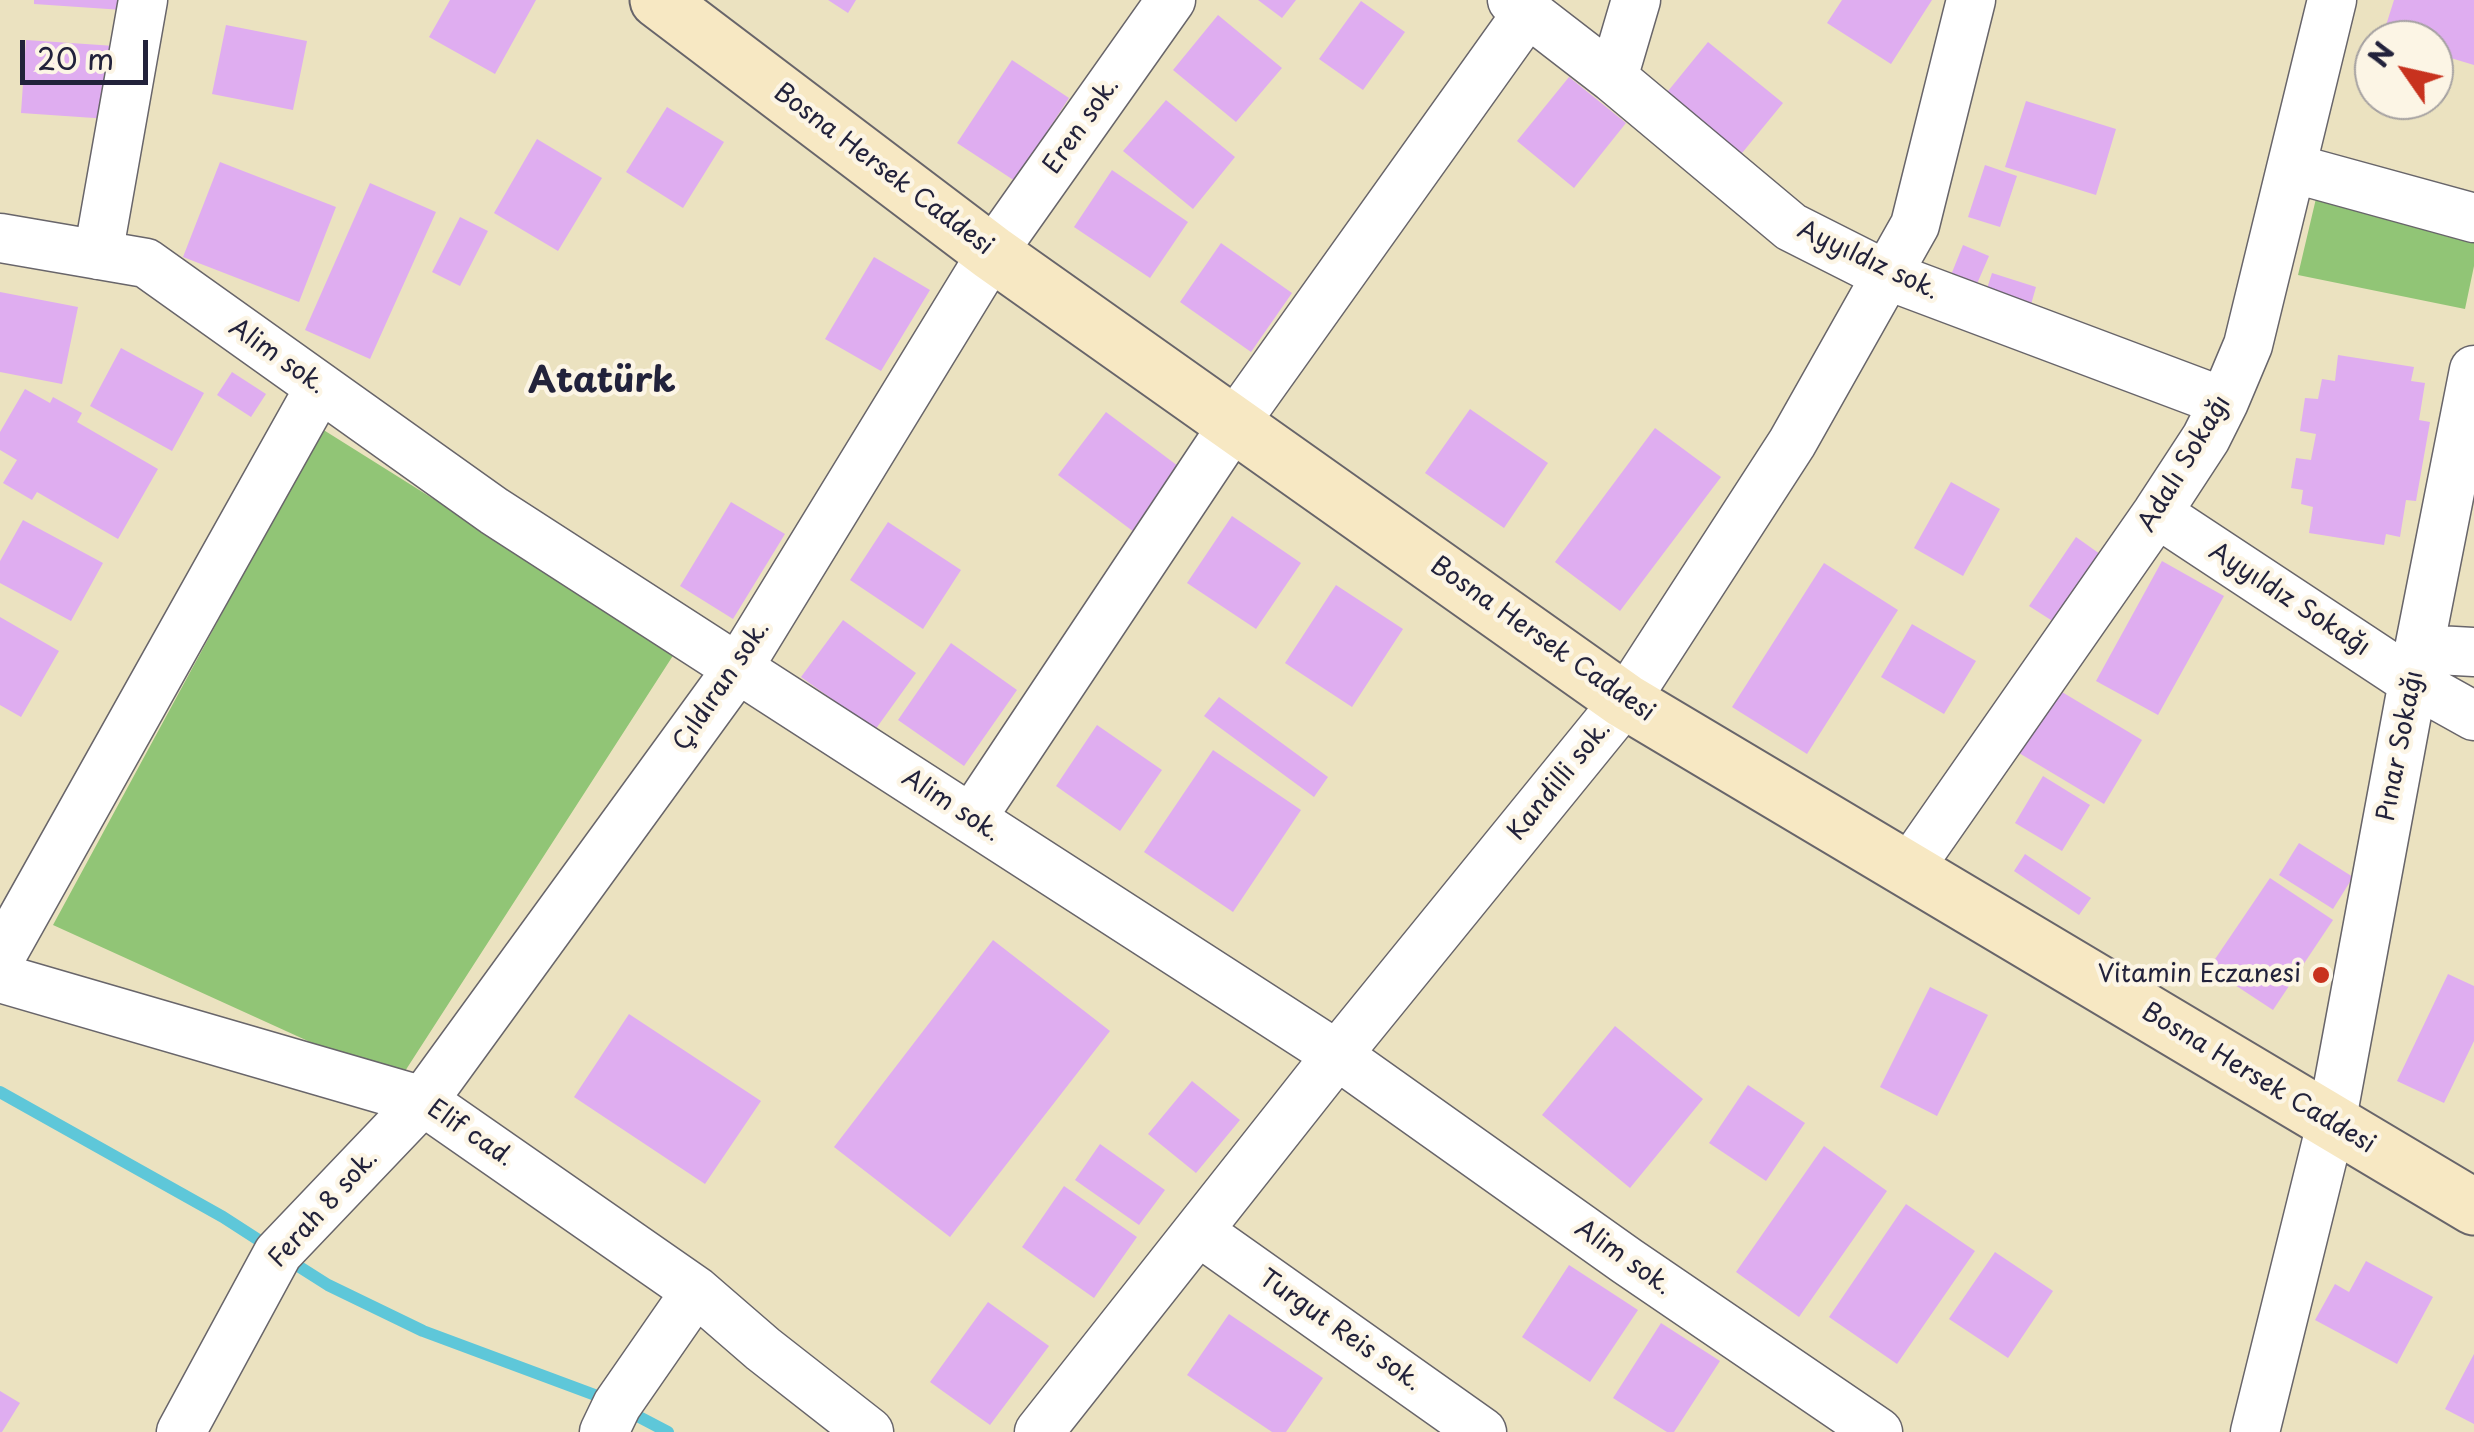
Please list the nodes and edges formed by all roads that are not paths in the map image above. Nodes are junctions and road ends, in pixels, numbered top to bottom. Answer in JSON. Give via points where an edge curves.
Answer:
{"nodes":[{"id":1,"x":142,"y":0,"type":"edge"},
{"id":2,"x":1171,"y":0,"type":"edge"},
{"id":3,"x":1636,"y":0,"type":"edge"},
{"id":4,"x":1971,"y":0,"type":"edge"},
{"id":5,"x":2332,"y":0,"type":"edge"},
{"id":6,"x":676,"y":5,"type":"edge"},
{"id":7,"x":1520,"y":6,"type":"edge"},
{"id":8,"x":1613,"y":78,"type":"junction"},
{"id":9,"x":2292,"y":168,"type":"junction"},
{"id":10,"x":2474,"y":218,"type":"edge"},
{"id":11,"x":0,"y":238,"type":"edge"},
{"id":12,"x":992,"y":252,"type":"junction"},
{"id":13,"x":98,"y":255,"type":"junction"},
{"id":14,"x":1886,"y":275,"type":"junction"},
{"id":15,"x":2474,"y":370,"type":"edge"},
{"id":16,"x":320,"y":387,"type":"junction"},
{"id":17,"x":2224,"y":402,"type":"junction"},
{"id":18,"x":1234,"y":424,"type":"junction"},
{"id":19,"x":2157,"y":514,"type":"junction"},
{"id":20,"x":2474,"y":652,"type":"edge"},
{"id":21,"x":2416,"y":665,"type":"junction"},
{"id":22,"x":738,"y":668,"type":"junction"},
{"id":23,"x":1624,"y":701,"type":"junction"},
{"id":24,"x":2474,"y":716,"type":"edge"},
{"id":25,"x":971,"y":819,"type":"junction"},
{"id":26,"x":1908,"y":870,"type":"junction"},
{"id":27,"x":0,"y":958,"type":"edge"},
{"id":28,"x":0,"y":978,"type":"edge"},
{"id":29,"x":1337,"y":1055,"type":"junction"},
{"id":30,"x":423,"y":1101,"type":"junction"},
{"id":31,"x":2331,"y":1124,"type":"junction"},
{"id":32,"x":2474,"y":1207,"type":"edge"},
{"id":33,"x":1198,"y":1231,"type":"junction"},
{"id":34,"x":696,"y":1291,"type":"junction"},
{"id":35,"x":181,"y":1432,"type":"edge"},
{"id":36,"x":604,"y":1432,"type":"edge"},
{"id":37,"x":869,"y":1432,"type":"edge"},
{"id":38,"x":1039,"y":1432,"type":"edge"},
{"id":39,"x":1482,"y":1432,"type":"edge"},
{"id":40,"x":1878,"y":1432,"type":"edge"},
{"id":41,"x":2255,"y":1432,"type":"edge"}],
"edges":[{"from":1,"to":13,"type":"street"},
{"from":2,"to":12,"type":"street","name":"Eren sok."},
{"from":3,"to":8,"type":"street"},
{"from":4,"to":14,"type":"street","name":"Kandilli sok.","via":[[1915,225]]},
{"from":5,"to":9,"type":"street","name":"Adalı Sokağı"},
{"from":6,"to":12,"type":"main road","name":"Bosna Hersek Caddesi"},
{"from":7,"to":8,"type":"street","name":"Ayyıldız sok."},
{"from":7,"to":18,"type":"street"},
{"from":8,"to":14,"type":"street","name":"Ayyıldız sok.","via":[[1791,227]]},
{"from":9,"to":10,"type":"street"},
{"from":9,"to":17,"type":"street","name":"Adalı Sokağı","via":[[2248,344]]},
{"from":11,"to":13,"type":"street","name":"Alim sok."},
{"from":12,"to":18,"type":"main road","name":"Bosna Hersek Caddesi"},
{"from":12,"to":22,"type":"street","name":"Çıldıran sok."},
{"from":13,"to":16,"type":"street","name":"Alim sok.","via":[[146,264]]},
{"from":14,"to":17,"type":"street","name":"Ayyıldız sok."},
{"from":14,"to":23,"type":"street","name":"Kandilli sok.","via":[[1792,443]]},
{"from":15,"to":21,"type":"street","name":"Pınar Sokağı"},
{"from":16,"to":22,"type":"street","name":"Alim sok.","via":[[494,511]]},
{"from":16,"to":27,"type":"street"},
{"from":17,"to":19,"type":"street","name":"Adalı Sokağı"},
{"from":18,"to":23,"type":"main road","name":"Bosna Hersek Caddesi"},
{"from":18,"to":25,"type":"street"},
{"from":19,"to":21,"type":"street","name":"Ayyıldız Sokağı"},
{"from":19,"to":26,"type":"street","name":"Adalı Sokağı"},
{"from":20,"to":21,"type":"street"},
{"from":21,"to":24,"type":"street","name":"Ayyıldız Sokağı"},
{"from":21,"to":31,"type":"street","name":"Pınar Sokağı"},
{"from":22,"to":25,"type":"street","name":"Alim sok."},
{"from":22,"to":30,"type":"street","name":"Çıldıran sok."},
{"from":23,"to":26,"type":"main road","name":"Bosna Hersek Caddesi"},
{"from":23,"to":29,"type":"street","name":"Kandilli sok."},
{"from":25,"to":29,"type":"street","name":"Alim sok."},
{"from":26,"to":31,"type":"main road","name":"Bosna Hersek Caddesi"},
{"from":28,"to":30,"type":"street","name":"Elif cad."},
{"from":29,"to":33,"type":"street","name":"Kandilli sok."},
{"from":29,"to":40,"type":"street","name":"Alim sok."},
{"from":30,"to":34,"type":"street","name":"Elif cad."},
{"from":30,"to":35,"type":"street","name":"Ferah 8 sok.","via":[[278,1253]]},
{"from":31,"to":32,"type":"main road","name":"Bosna Hersek Caddesi"},
{"from":31,"to":41,"type":"street","name":"Pınar Sokağı"},
{"from":33,"to":38,"type":"street","name":"Kandilli sok."},
{"from":33,"to":39,"type":"street","name":"Turgut Reis sok."},
{"from":34,"to":36,"type":"street"},
{"from":34,"to":37,"type":"street","name":"Elif cad."}]}
